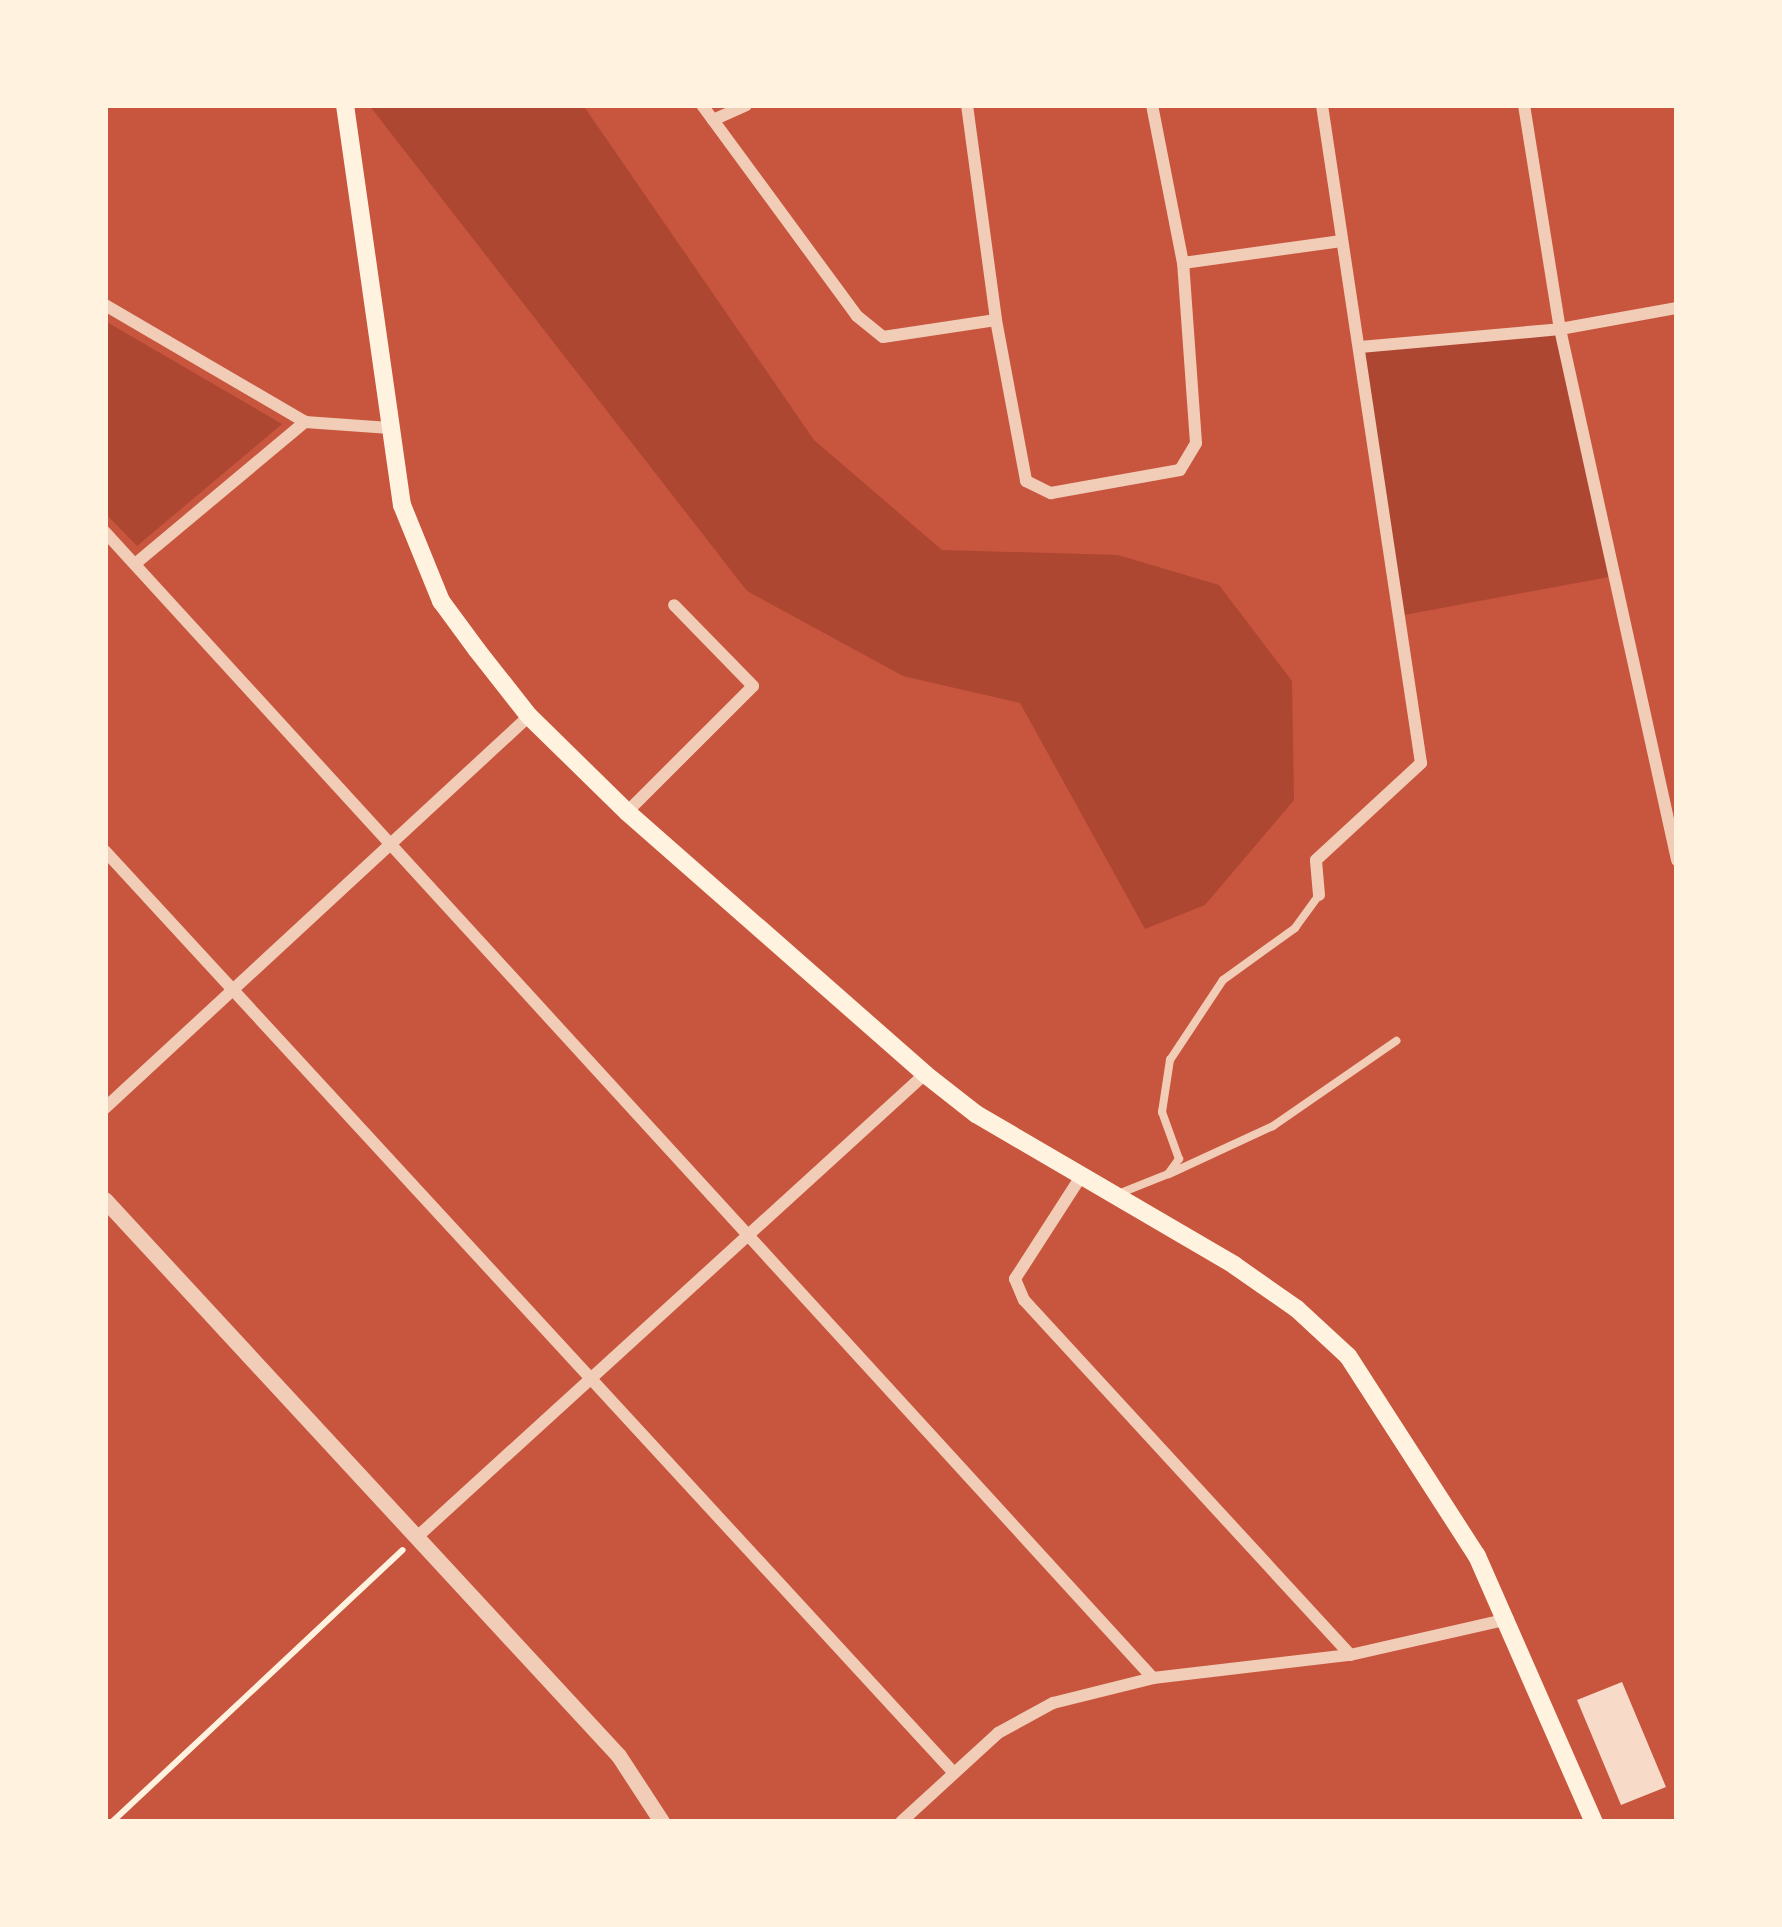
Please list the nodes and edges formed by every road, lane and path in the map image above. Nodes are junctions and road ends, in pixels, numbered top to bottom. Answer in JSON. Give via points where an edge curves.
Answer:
{"nodes":[{"id":1,"x":345,"y":105,"type":"edge"},
{"id":2,"x":702,"y":105,"type":"edge"},
{"id":3,"x":746,"y":105,"type":"edge"},
{"id":4,"x":967,"y":105,"type":"edge"},
{"id":5,"x":1152,"y":105,"type":"edge"},
{"id":6,"x":1322,"y":105,"type":"edge"},
{"id":7,"x":1524,"y":105,"type":"edge"},
{"id":8,"x":713,"y":120,"type":"junction"},
{"id":9,"x":1341,"y":241,"type":"junction"},
{"id":10,"x":1183,"y":263,"type":"junction"},
{"id":11,"x":105,"y":305,"type":"edge"},
{"id":12,"x":1677,"y":308,"type":"edge"},
{"id":13,"x":996,"y":320,"type":"junction"},
{"id":14,"x":1559,"y":329,"type":"junction"},
{"id":15,"x":1360,"y":347,"type":"junction"},
{"id":16,"x":305,"y":422,"type":"junction"},
{"id":17,"x":390,"y":428,"type":"junction"},
{"id":18,"x":105,"y":532,"type":"edge"},
{"id":19,"x":136,"y":564,"type":"junction"},
{"id":20,"x":674,"y":605,"type":"dead end"},
{"id":21,"x":529,"y":716,"type":"junction"},
{"id":22,"x":627,"y":812,"type":"junction"},
{"id":23,"x":389,"y":845,"type":"junction"},
{"id":24,"x":105,"y":851,"type":"edge"},
{"id":25,"x":1677,"y":860,"type":"edge"},
{"id":26,"x":1319,"y":895,"type":"joint"},
{"id":27,"x":232,"y":990,"type":"junction"},
{"id":28,"x":1396,"y":1041,"type":"dead end"},
{"id":29,"x":925,"y":1074,"type":"junction"},
{"id":30,"x":105,"y":1108,"type":"edge"},
{"id":31,"x":1168,"y":1174,"type":"junction"},
{"id":32,"x":1080,"y":1178,"type":"junction"},
{"id":33,"x":1112,"y":1196,"type":"junction"},
{"id":34,"x":105,"y":1201,"type":"edge"},
{"id":35,"x":749,"y":1235,"type":"junction"},
{"id":36,"x":593,"y":1377,"type":"junction"},
{"id":37,"x":417,"y":1537,"type":"junction"},
{"id":38,"x":1509,"y":1619,"type":"junction"},
{"id":39,"x":1351,"y":1655,"type":"junction"},
{"id":40,"x":1153,"y":1678,"type":"junction"},
{"id":41,"x":953,"y":1772,"type":"junction"},
{"id":42,"x":112,"y":1822,"type":"edge"},
{"id":43,"x":662,"y":1822,"type":"edge"},
{"id":44,"x":901,"y":1822,"type":"edge"},
{"id":45,"x":1594,"y":1822,"type":"edge"}],
"edges":[{"from":1,"to":17,"type":"main road"},
{"from":2,"to":8,"type":"street"},
{"from":3,"to":8,"type":"street"},
{"from":4,"to":13,"type":"street"},
{"from":5,"to":10,"type":"street"},
{"from":6,"to":9,"type":"street"},
{"from":7,"to":14,"type":"street"},
{"from":8,"to":13,"type":"street","via":[[857,316],[883,337]]},
{"from":9,"to":10,"type":"street"},
{"from":9,"to":15,"type":"street"},
{"from":10,"to":13,"type":"street","via":[[1196,443],[1180,470],[1051,493],[1026,481]]},
{"from":11,"to":16,"type":"street"},
{"from":12,"to":14,"type":"street"},
{"from":14,"to":15,"type":"street"},
{"from":14,"to":25,"type":"street"},
{"from":15,"to":26,"type":"street","via":[[1421,763],[1316,860]]},
{"from":16,"to":17,"type":"street"},
{"from":16,"to":19,"type":"street"},
{"from":17,"to":21,"type":"main road","via":[[401,505],[442,601]]},
{"from":18,"to":19,"type":"street"},
{"from":19,"to":23,"type":"street"},
{"from":20,"to":22,"type":"street","via":[[753,686]]},
{"from":21,"to":22,"type":"main road"},
{"from":21,"to":23,"type":"street"},
{"from":22,"to":29,"type":"main road"},
{"from":23,"to":27,"type":"street"},
{"from":23,"to":35,"type":"street"},
{"from":24,"to":27,"type":"street"},
{"from":26,"to":31,"type":"lane","via":[[1294,928],[1223,980],[1170,1060],[1162,1112],[1179,1159]]},
{"from":27,"to":30,"type":"street"},
{"from":27,"to":36,"type":"street"},
{"from":28,"to":31,"type":"lane","via":[[1273,1126]]},
{"from":29,"to":32,"type":"main road"},
{"from":29,"to":35,"type":"street"},
{"from":31,"to":33,"type":"lane"},
{"from":32,"to":33,"type":"main road"},
{"from":32,"to":39,"type":"street","via":[[1015,1279],[1024,1300]]},
{"from":33,"to":38,"type":"main road","via":[[1234,1265],[1348,1356],[1478,1556]]},
{"from":34,"to":37,"type":"street"},
{"from":35,"to":36,"type":"street"},
{"from":35,"to":40,"type":"street"},
{"from":36,"to":37,"type":"street"},
{"from":36,"to":41,"type":"street"},
{"from":37,"to":42,"type":"path"},
{"from":37,"to":43,"type":"street","via":[[619,1756]]},
{"from":38,"to":39,"type":"street"},
{"from":38,"to":45,"type":"main road"},
{"from":39,"to":40,"type":"street"},
{"from":40,"to":41,"type":"street","via":[[1053,1703],[998,1733]]},
{"from":41,"to":44,"type":"street"}]}
